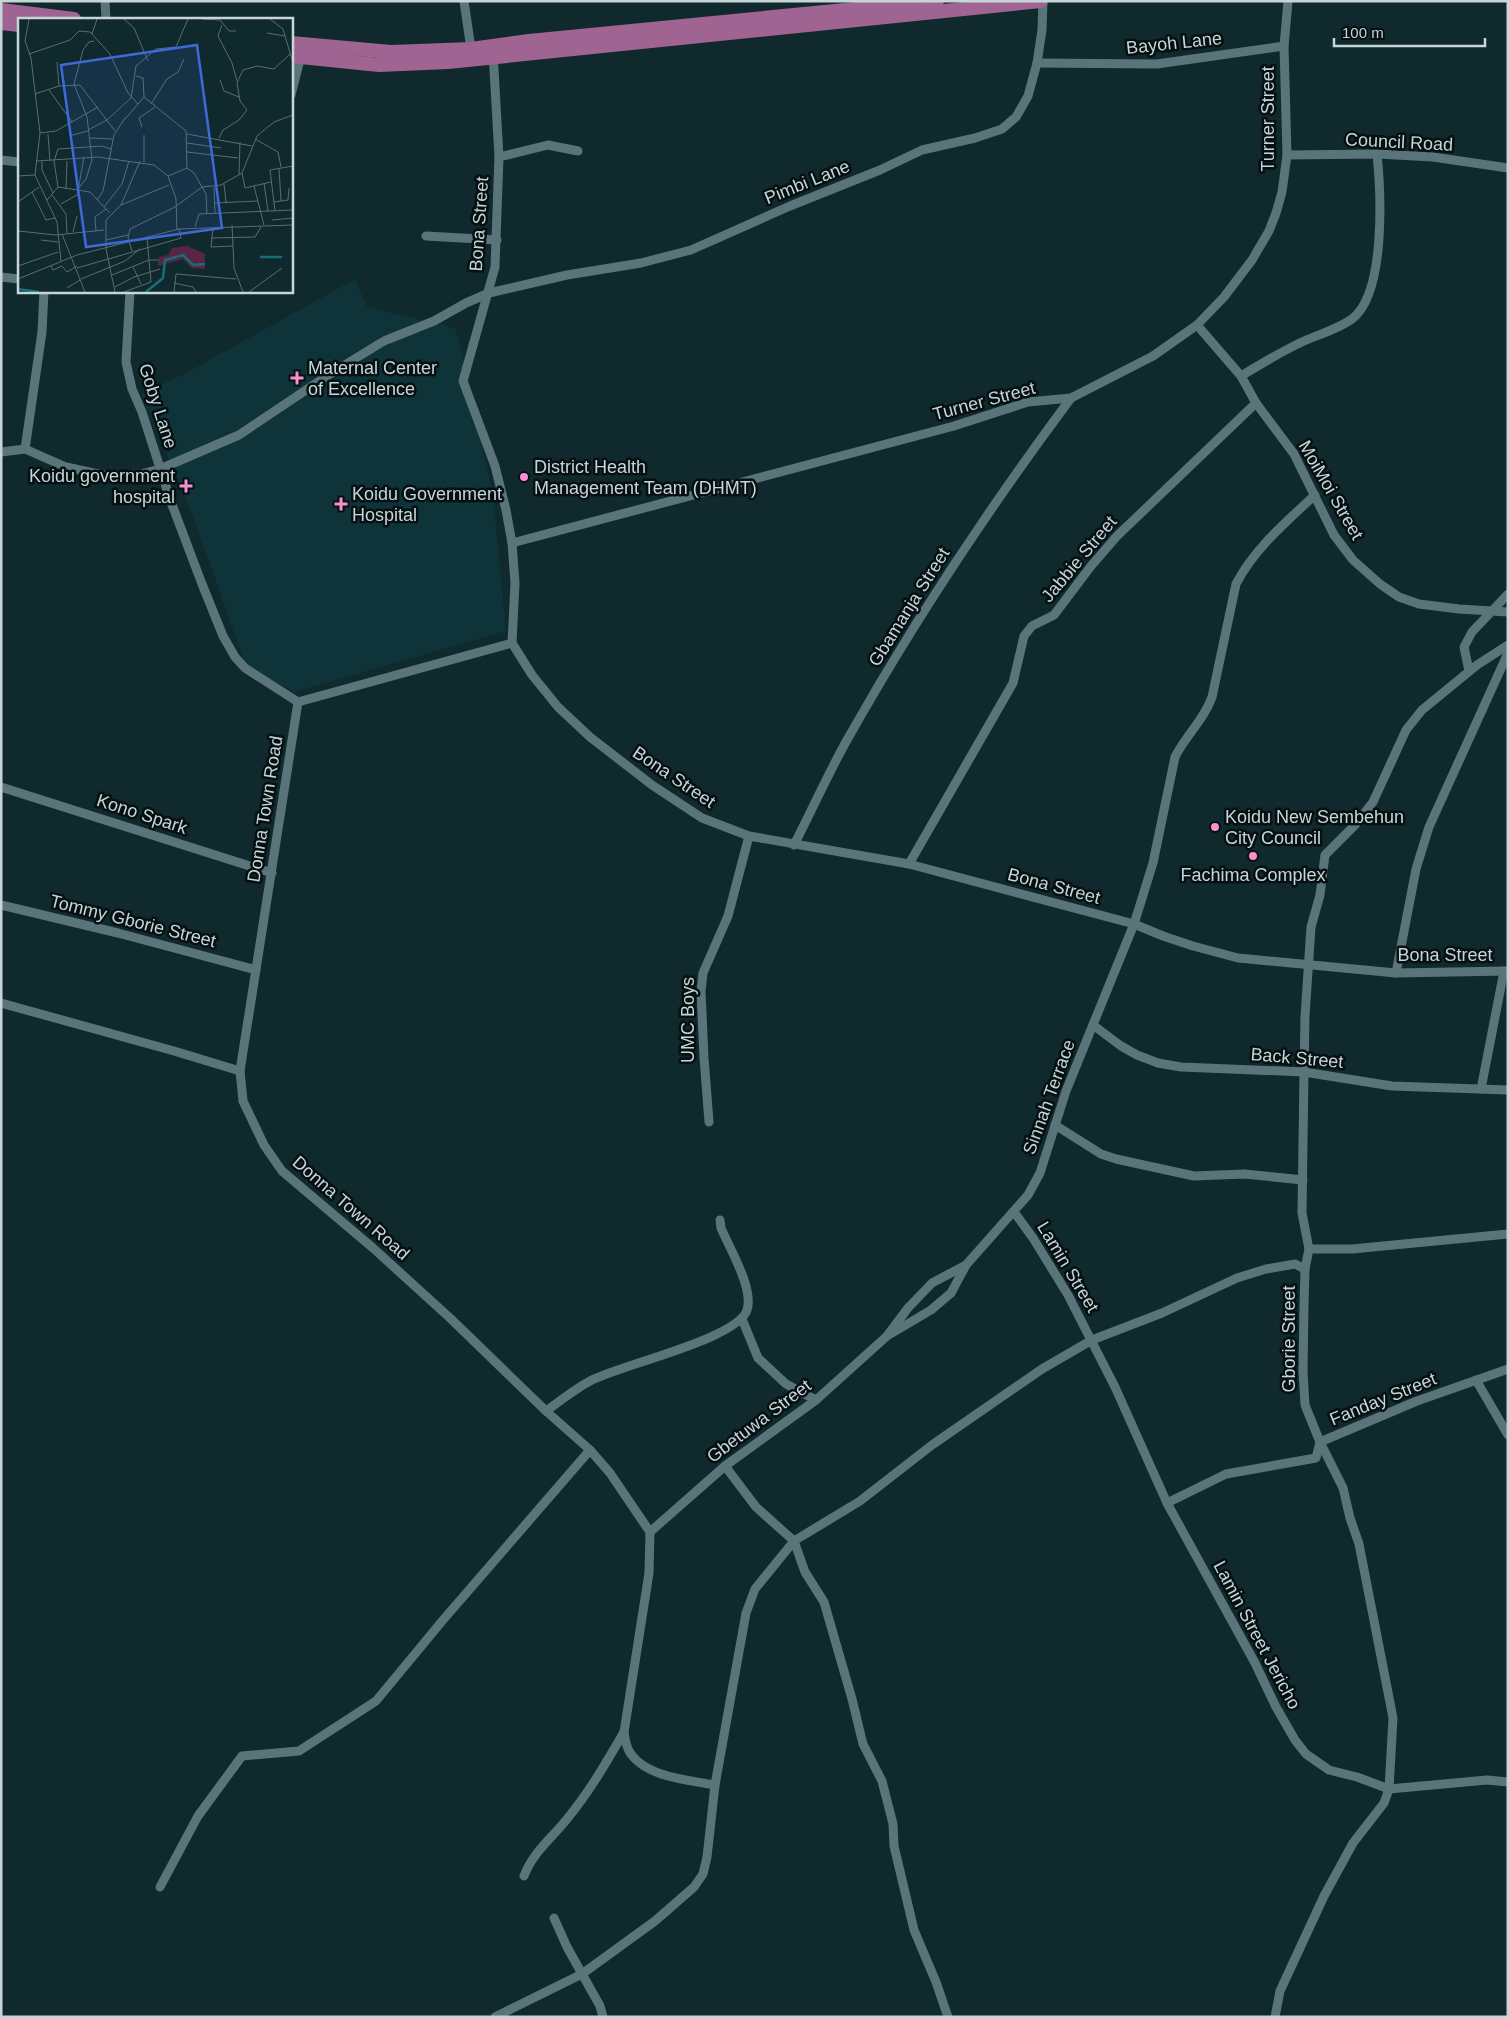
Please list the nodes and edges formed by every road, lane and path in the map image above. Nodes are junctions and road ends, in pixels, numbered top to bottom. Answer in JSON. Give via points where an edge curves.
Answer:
{"nodes":[{"id":1,"x":105,"y":1,"type":"edge"},
{"id":2,"x":464,"y":1,"type":"edge"},
{"id":3,"x":936,"y":1,"type":"edge"},
{"id":4,"x":1042,"y":1,"type":"edge"},
{"id":5,"x":1288,"y":1,"type":"edge"},
{"id":6,"x":837,"y":6,"type":"edge"},
{"id":7,"x":1,"y":10,"type":"edge"},
{"id":8,"x":36,"y":16,"type":"edge"},
{"id":9,"x":61,"y":18,"type":"edge"},
{"id":10,"x":106,"y":18,"type":"edge"},
{"id":11,"x":1,"y":23,"type":"edge"},
{"id":12,"x":18,"y":25,"type":"edge"},
{"id":13,"x":749,"y":26,"type":"junction"},
{"id":14,"x":1284,"y":46,"type":"junction"},
{"id":15,"x":471,"y":49,"type":"junction"},
{"id":16,"x":297,"y":50,"type":"edge"},
{"id":17,"x":493,"y":51,"type":"junction"},
{"id":18,"x":1037,"y":63,"type":"junction"},
{"id":19,"x":292,"y":88,"type":"edge"},
{"id":20,"x":578,"y":151,"type":"dead end"},
{"id":21,"x":1377,"y":154,"type":"junction"},
{"id":22,"x":1287,"y":155,"type":"junction"},
{"id":23,"x":499,"y":157,"type":"junction"},
{"id":24,"x":1,"y":160,"type":"edge"},
{"id":25,"x":18,"y":162,"type":"edge"},
{"id":26,"x":1508,"y":168,"type":"edge"},
{"id":27,"x":426,"y":236,"type":"dead end"},
{"id":28,"x":497,"y":240,"type":"junction"},
{"id":29,"x":1,"y":277,"type":"edge"},
{"id":30,"x":18,"y":279,"type":"edge"},
{"id":31,"x":44,"y":292,"type":"edge"},
{"id":32,"x":130,"y":292,"type":"edge"},
{"id":33,"x":489,"y":293,"type":"junction"},
{"id":34,"x":1197,"y":325,"type":"junction"},
{"id":35,"x":1241,"y":376,"type":"junction"},
{"id":36,"x":1071,"y":398,"type":"junction"},
{"id":37,"x":1256,"y":404,"type":"junction"},
{"id":38,"x":25,"y":449,"type":"junction"},
{"id":39,"x":1,"y":452,"type":"edge"},
{"id":40,"x":160,"y":469,"type":"junction"},
{"id":41,"x":1315,"y":495,"type":"junction"},
{"id":42,"x":512,"y":543,"type":"junction"},
{"id":43,"x":1508,"y":594,"type":"edge"},
{"id":44,"x":1492,"y":612,"type":"junction"},
{"id":45,"x":1508,"y":612,"type":"edge"},
{"id":46,"x":512,"y":643,"type":"junction"},
{"id":47,"x":1508,"y":645,"type":"edge"},
{"id":48,"x":1508,"y":653,"type":"edge"},
{"id":49,"x":1469,"y":671,"type":"junction"},
{"id":50,"x":298,"y":702,"type":"junction"},
{"id":51,"x":1,"y":787,"type":"edge"},
{"id":52,"x":749,"y":836,"type":"junction"},
{"id":53,"x":794,"y":844,"type":"junction"},
{"id":54,"x":909,"y":864,"type":"junction"},
{"id":55,"x":272,"y":873,"type":"junction"},
{"id":56,"x":1,"y":905,"type":"edge"},
{"id":57,"x":1134,"y":924,"type":"junction"},
{"id":58,"x":1309,"y":966,"type":"junction"},
{"id":59,"x":256,"y":970,"type":"junction"},
{"id":60,"x":1506,"y":971,"type":"edge"},
{"id":61,"x":1396,"y":973,"type":"junction"},
{"id":62,"x":1,"y":1004,"type":"edge"},
{"id":63,"x":1093,"y":1025,"type":"junction"},
{"id":64,"x":240,"y":1071,"type":"junction"},
{"id":65,"x":1304,"y":1072,"type":"junction"},
{"id":66,"x":1481,"y":1088,"type":"junction"},
{"id":67,"x":1508,"y":1090,"type":"edge"},
{"id":68,"x":709,"y":1122,"type":"dead end"},
{"id":69,"x":1055,"y":1125,"type":"junction"},
{"id":70,"x":1303,"y":1180,"type":"junction"},
{"id":71,"x":1014,"y":1212,"type":"junction"},
{"id":72,"x":720,"y":1220,"type":"dead end"},
{"id":73,"x":1508,"y":1234,"type":"edge"},
{"id":74,"x":1309,"y":1249,"type":"junction"},
{"id":75,"x":966,"y":1264,"type":"junction"},
{"id":76,"x":1305,"y":1269,"type":"junction"},
{"id":77,"x":742,"y":1319,"type":"junction"},
{"id":78,"x":887,"y":1336,"type":"junction"},
{"id":79,"x":1092,"y":1340,"type":"junction"},
{"id":80,"x":1508,"y":1369,"type":"edge"},
{"id":81,"x":1476,"y":1380,"type":"junction"},
{"id":82,"x":816,"y":1400,"type":"junction"},
{"id":83,"x":546,"y":1411,"type":"junction"},
{"id":84,"x":1508,"y":1434,"type":"edge"},
{"id":85,"x":1320,"y":1442,"type":"junction"},
{"id":86,"x":590,"y":1450,"type":"junction"},
{"id":87,"x":725,"y":1466,"type":"junction"},
{"id":88,"x":1167,"y":1503,"type":"junction"},
{"id":89,"x":650,"y":1532,"type":"junction"},
{"id":90,"x":794,"y":1541,"type":"junction"},
{"id":91,"x":624,"y":1732,"type":"junction"},
{"id":92,"x":1508,"y":1782,"type":"edge"},
{"id":93,"x":715,"y":1785,"type":"junction"},
{"id":94,"x":1389,"y":1789,"type":"junction"},
{"id":95,"x":524,"y":1876,"type":"dead end"},
{"id":96,"x":160,"y":1887,"type":"dead end"},
{"id":97,"x":554,"y":1918,"type":"dead end"},
{"id":98,"x":582,"y":1974,"type":"junction"},
{"id":99,"x":495,"y":2017,"type":"edge"},
{"id":100,"x":603,"y":2017,"type":"edge"},
{"id":101,"x":948,"y":2017,"type":"edge"},
{"id":102,"x":1276,"y":2017,"type":"edge"}],
"edges":[{"from":1,"to":10,"type":"street"},
{"from":2,"to":15,"type":"street"},
{"from":3,"to":6,"type":"main road"},
{"from":4,"to":13,"type":"main road","via":[[846,22]]},
{"from":4,"to":18,"type":"street","name":"Pimbi Lane"},
{"from":5,"to":14,"type":"street","name":"Turner Street"},
{"from":6,"to":13,"type":"main road"},
{"from":7,"to":8,"type":"main road"},
{"from":8,"to":9,"type":"main road"},
{"from":11,"to":12,"type":"main road"},
{"from":13,"to":17,"type":"main road"},
{"from":13,"to":17,"type":"main road","via":[[528,54]]},
{"from":14,"to":18,"type":"street","name":"Bayoh Lane","via":[[1157,64]]},
{"from":14,"to":22,"type":"street","name":"Turner Street"},
{"from":15,"to":16,"type":"main road","via":[[391,52]]},
{"from":15,"to":17,"type":"main road"},
{"from":16,"to":17,"type":"main road","via":[[402,65]]},
{"from":16,"to":19,"type":"street"},
{"from":17,"to":23,"type":"street","name":"Bona Street"},
{"from":18,"to":33,"type":"street","name":"Pimbi Lane","via":[[1028,96],[1016,117],[1002,129],[922,150],[691,250],[642,263],[567,275]]},
{"from":20,"to":23,"type":"street","via":[[548,145]]},
{"from":21,"to":22,"type":"street","name":"Council Road"},
{"from":21,"to":26,"type":"street","name":"Council Road","via":[[1433,157]]},
{"from":21,"to":35,"type":"street","via":[[1380,222],[1374,274],[1364,306],[1352,319]]},
{"from":22,"to":34,"type":"street","name":"Turner Street","via":[[1282,192],[1269,232],[1224,297]]},
{"from":23,"to":28,"type":"street","name":"Bona Street"},
{"from":24,"to":25,"type":"street"},
{"from":27,"to":28,"type":"street"},
{"from":28,"to":33,"type":"street","name":"Bona Street"},
{"from":29,"to":30,"type":"street"},
{"from":31,"to":38,"type":"street","via":[[42,332]]},
{"from":32,"to":40,"type":"street","name":"Goby Lane","via":[[126,362]]},
{"from":33,"to":40,"type":"street","name":"Pimbi Lane","via":[[434,321],[384,341],[239,435]]},
{"from":33,"to":42,"type":"street","name":"Bona Street","via":[[463,381],[495,466]]},
{"from":34,"to":35,"type":"street","name":"MoiMoi Street"},
{"from":34,"to":36,"type":"street","name":"Turner Street","via":[[1153,356]]},
{"from":35,"to":37,"type":"street","name":"MoiMoi Street"},
{"from":36,"to":42,"type":"street","name":"Turner Street","via":[[1028,402],[954,426]]},
{"from":36,"to":53,"type":"street","name":"Gbamanja Street","via":[[989,511],[926,608],[847,741]]},
{"from":37,"to":41,"type":"street","name":"MoiMoi Street","via":[[1294,454]]},
{"from":37,"to":54,"type":"street","name":"Jabbie Street","via":[[1117,536],[1054,615],[1028,630],[1013,683]]},
{"from":38,"to":39,"type":"street"},
{"from":38,"to":40,"type":"street","name":"Pimbi Lane","via":[[66,467],[103,475],[141,474]]},
{"from":40,"to":50,"type":"street","name":"Goby Lane","via":[[202,584],[235,658]]},
{"from":41,"to":44,"type":"street","name":"MoiMoi Street","via":[[1334,535],[1353,560],[1387,588],[1419,604]]},
{"from":41,"to":57,"type":"street","name":"Sinnah Terrace","via":[[1284,523],[1245,567],[1236,584],[1212,697],[1207,711],[1182,742],[1175,757],[1153,862]]},
{"from":42,"to":46,"type":"street","name":"Bona Street"},
{"from":43,"to":44,"type":"street"},
{"from":44,"to":45,"type":"street","name":"MoiMoi Street"},
{"from":44,"to":49,"type":"street","via":[[1472,632],[1464,647]]},
{"from":46,"to":50,"type":"street"},
{"from":46,"to":52,"type":"street","name":"Bona Street","via":[[558,707],[590,736],[652,785],[702,818]]},
{"from":47,"to":49,"type":"street","name":"Gborie Street"},
{"from":48,"to":61,"type":"street","via":[[1429,827],[1416,869]]},
{"from":49,"to":58,"type":"street","name":"Gborie Street","via":[[1422,710],[1406,730],[1373,802],[1325,855],[1320,895],[1311,927]]},
{"from":50,"to":55,"type":"street","name":"Donna Town Road"},
{"from":51,"to":55,"type":"street","name":"Kono Spark"},
{"from":52,"to":53,"type":"street","name":"Bona Street"},
{"from":52,"to":68,"type":"street","name":"UMC Boys","via":[[728,916],[703,973],[701,991]]},
{"from":53,"to":54,"type":"street","name":"Bona Street"},
{"from":54,"to":57,"type":"street","name":"Bona Street"},
{"from":55,"to":59,"type":"street","name":"Donna Town Road"},
{"from":56,"to":59,"type":"street","name":"Tommy Gborie Street"},
{"from":57,"to":58,"type":"street","name":"Bona Street","via":[[1185,944],[1238,958]]},
{"from":57,"to":63,"type":"street","name":"Sinnah Terrace"},
{"from":58,"to":61,"type":"street","name":"Bona Street"},
{"from":58,"to":65,"type":"street","name":"Gborie Street"},
{"from":59,"to":64,"type":"street","name":"Donna Town Road"},
{"from":60,"to":61,"type":"street","name":"Bona Street"},
{"from":60,"to":66,"type":"street"},
{"from":62,"to":64,"type":"street"},
{"from":63,"to":65,"type":"street","name":"Back Street","via":[[1121,1046],[1158,1063],[1181,1067]]},
{"from":63,"to":69,"type":"street","name":"Sinnah Terrace"},
{"from":64,"to":83,"type":"street","name":"Donna Town Road","via":[[243,1101],[264,1145],[282,1171],[443,1311]]},
{"from":65,"to":66,"type":"street","name":"Back Street","via":[[1392,1086]]},
{"from":65,"to":70,"type":"street","name":"Gborie Street"},
{"from":66,"to":67,"type":"street","name":"Back Street"},
{"from":69,"to":70,"type":"street","via":[[1101,1154],[1116,1159],[1194,1176],[1244,1174]]},
{"from":69,"to":71,"type":"street","name":"Sinnah Terrace","via":[[1040,1173]]},
{"from":70,"to":74,"type":"street","name":"Gborie Street","via":[[1302,1213]]},
{"from":71,"to":75,"type":"street","name":"Sinnah Terrace"},
{"from":71,"to":79,"type":"street","name":"Lamin Street","via":[[1051,1266]]},
{"from":72,"to":77,"type":"street","via":[[750,1297]]},
{"from":73,"to":74,"type":"street","via":[[1352,1250]]},
{"from":74,"to":76,"type":"street","name":"Gborie Street"},
{"from":75,"to":78,"type":"street","name":"Sinnah Terrace","via":[[932,1283]]},
{"from":75,"to":78,"type":"street","name":"Sinnah Terrace","via":[[944,1301]]},
{"from":76,"to":79,"type":"street","via":[[1295,1264],[1237,1278],[1162,1313]]},
{"from":76,"to":85,"type":"street","name":"Gborie Street","via":[[1305,1405]]},
{"from":77,"to":82,"type":"street","via":[[758,1358],[786,1384]]},
{"from":77,"to":83,"type":"street","via":[[725,1330],[672,1352],[591,1380]]},
{"from":78,"to":82,"type":"street","name":"Gbetuwa Street"},
{"from":79,"to":88,"type":"street","name":"Lamin Street Jericho"},
{"from":79,"to":90,"type":"street","via":[[1042,1369],[932,1445],[860,1501]]},
{"from":80,"to":81,"type":"street","name":"Fanday Street"},
{"from":81,"to":84,"type":"street"},
{"from":81,"to":85,"type":"street","name":"Fanday Street"},
{"from":82,"to":87,"type":"street","name":"Gbetuwa Street"},
{"from":83,"to":86,"type":"street","name":"Donna Town Road"},
{"from":85,"to":88,"type":"street","name":"Fanday Street","via":[[1316,1458],[1226,1474]]},
{"from":85,"to":94,"type":"street","name":"Gborie Street","via":[[1343,1488],[1359,1544],[1393,1718]]},
{"from":86,"to":89,"type":"street","name":"Donna Town Road","via":[[610,1473]]},
{"from":86,"to":96,"type":"street","via":[[376,1701],[299,1751],[242,1756],[198,1816]]},
{"from":87,"to":89,"type":"street","name":"Gbetuwa Street"},
{"from":87,"to":90,"type":"street","via":[[756,1507]]},
{"from":88,"to":94,"type":"street","name":"Lamin Street Jericho","via":[[1295,1740],[1306,1754],[1329,1770]]},
{"from":89,"to":91,"type":"street","via":[[649,1573]]},
{"from":90,"to":93,"type":"street","via":[[755,1589],[750,1600]]},
{"from":90,"to":101,"type":"street","via":[[805,1572],[824,1602],[863,1744],[882,1781],[914,1930]]},
{"from":91,"to":93,"type":"street","via":[[628,1750],[647,1769]]},
{"from":91,"to":95,"type":"street","via":[[595,1782],[534,1856]]},
{"from":92,"to":94,"type":"street","name":"Lamin Street Jericho","via":[[1487,1780]]},
{"from":93,"to":98,"type":"street","via":[[707,1857],[703,1874],[694,1887],[656,1921]]},
{"from":94,"to":102,"type":"street","via":[[1384,1803],[1353,1843],[1324,1896],[1280,1991]]},
{"from":97,"to":98,"type":"street"},
{"from":98,"to":99,"type":"street"},
{"from":98,"to":100,"type":"street"}]}
